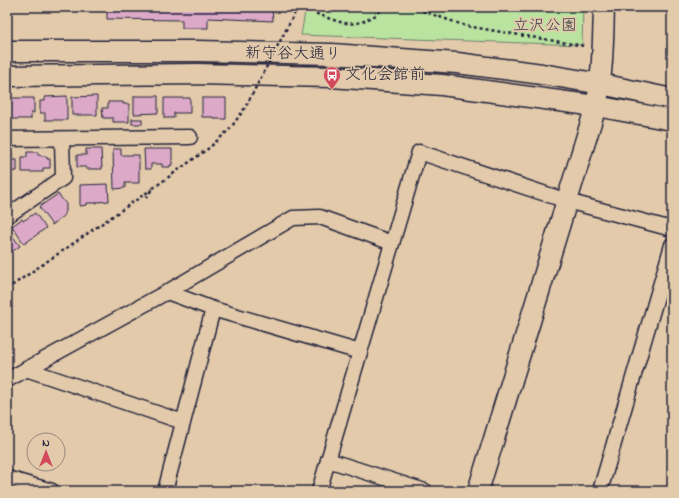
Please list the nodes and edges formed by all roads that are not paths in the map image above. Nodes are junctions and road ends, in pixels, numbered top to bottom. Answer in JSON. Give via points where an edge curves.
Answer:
{"nodes":[{"id":1,"x":604,"y":7,"type":"edge"},
{"id":2,"x":7,"y":51,"type":"edge"},
{"id":3,"x":7,"y":76,"type":"edge"},
{"id":4,"x":601,"y":84,"type":"junction"},
{"id":5,"x":672,"y":99,"type":"edge"},
{"id":6,"x":596,"y":106,"type":"junction"},
{"id":7,"x":672,"y":120,"type":"edge"},
{"id":8,"x":190,"y":137,"type":"dead end"},
{"id":9,"x":7,"y":139,"type":"edge"},
{"id":10,"x":62,"y":139,"type":"junction"},
{"id":11,"x":567,"y":201,"type":"junction"},
{"id":12,"x":7,"y":216,"type":"edge"},
{"id":13,"x":672,"y":229,"type":"edge"},
{"id":14,"x":392,"y":243,"type":"junction"},
{"id":15,"x":672,"y":245,"type":"edge"},
{"id":16,"x":168,"y":292,"type":"junction"},
{"id":17,"x":214,"y":308,"type":"junction"},
{"id":18,"x":360,"y":352,"type":"junction"},
{"id":19,"x":26,"y":369,"type":"junction"},
{"id":20,"x":7,"y":380,"type":"edge"},
{"id":21,"x":183,"y":422,"type":"junction"},
{"id":22,"x":328,"y":460,"type":"junction"},
{"id":23,"x":7,"y":478,"type":"edge"},
{"id":24,"x":22,"y":487,"type":"edge"},
{"id":25,"x":52,"y":491,"type":"edge"},
{"id":26,"x":165,"y":491,"type":"edge"},
{"id":27,"x":319,"y":491,"type":"edge"},
{"id":28,"x":425,"y":491,"type":"edge"},
{"id":29,"x":478,"y":491,"type":"edge"},
{"id":30,"x":600,"y":491,"type":"edge"}],
"edges":[{"from":1,"to":4,"type":"street"},
{"from":2,"to":4,"type":"street","name":"新守谷大通り","via":[[332,54],[457,64]]},
{"from":3,"to":6,"type":"street","name":"新守谷大通り","via":[[198,74],[331,77],[442,84]]},
{"from":4,"to":5,"type":"street","name":"新守谷大通り"},
{"from":4,"to":6,"type":"street"},
{"from":6,"to":7,"type":"street","name":"新守谷大通り"},
{"from":6,"to":11,"type":"street"},
{"from":8,"to":10,"type":"street"},
{"from":9,"to":10,"type":"street"},
{"from":10,"to":12,"type":"street","via":[[63,178]]},
{"from":11,"to":13,"type":"street"},
{"from":11,"to":14,"type":"street","via":[[419,152]]},
{"from":11,"to":29,"type":"street"},
{"from":14,"to":16,"type":"street","via":[[320,217],[294,218]]},
{"from":14,"to":18,"type":"street"},
{"from":15,"to":30,"type":"street"},
{"from":16,"to":17,"type":"street"},
{"from":16,"to":19,"type":"street"},
{"from":17,"to":18,"type":"street"},
{"from":17,"to":21,"type":"street"},
{"from":18,"to":22,"type":"street"},
{"from":19,"to":20,"type":"street"},
{"from":19,"to":21,"type":"street"},
{"from":21,"to":26,"type":"street"},
{"from":22,"to":27,"type":"street"},
{"from":22,"to":28,"type":"street"},
{"from":23,"to":24,"type":"street"},
{"from":24,"to":25,"type":"street"}]}
